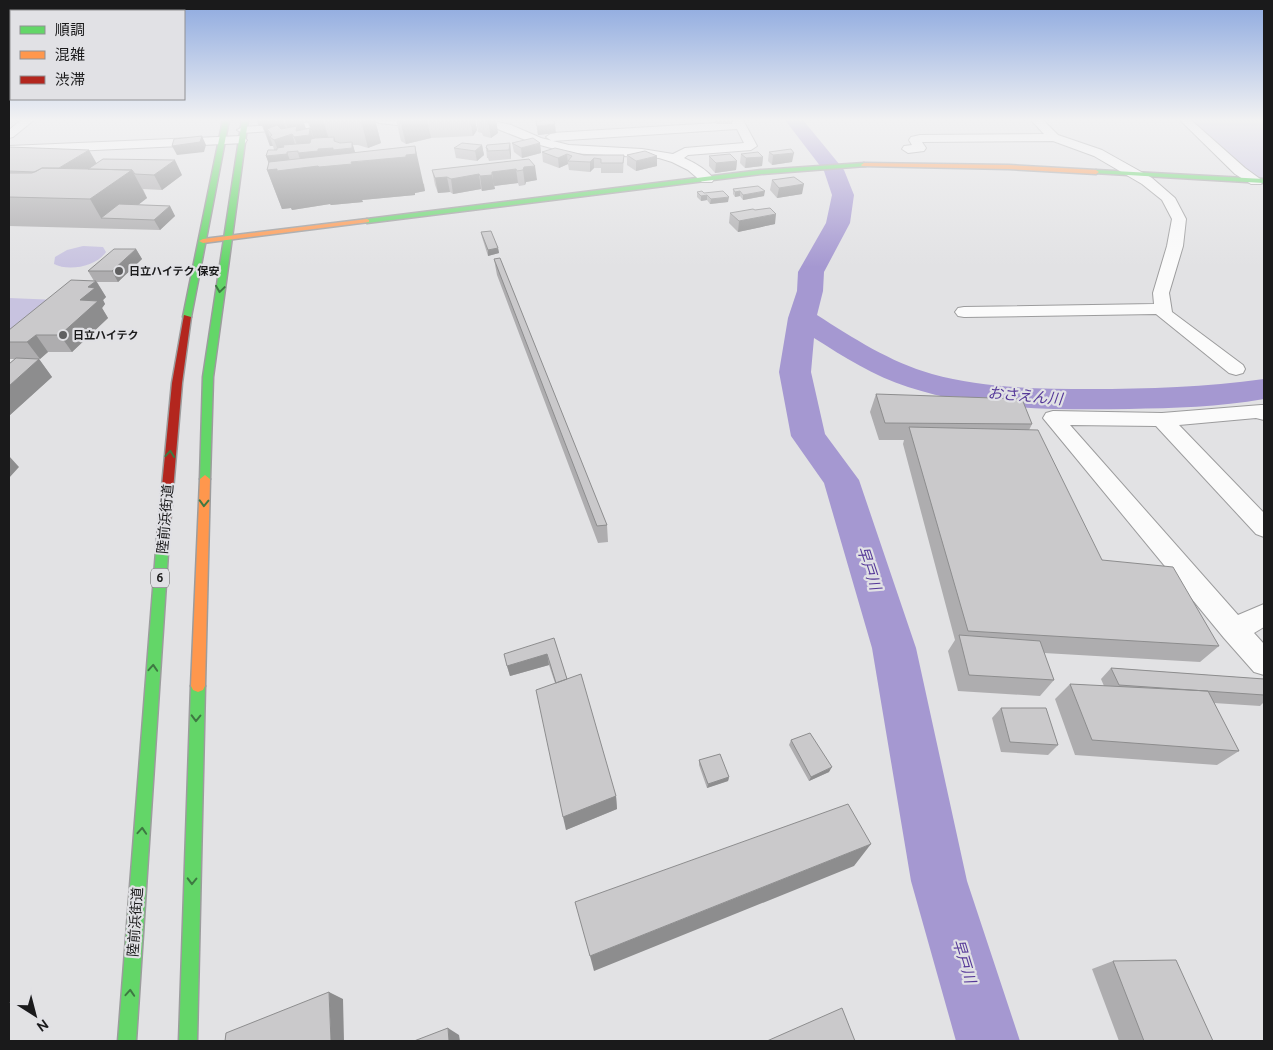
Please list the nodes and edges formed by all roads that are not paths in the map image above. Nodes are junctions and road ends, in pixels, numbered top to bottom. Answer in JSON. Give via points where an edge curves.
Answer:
{"nodes":[{"id":1,"x":216,"y":169,"type":"edge"},
{"id":2,"x":237,"y":169,"type":"edge"},
{"id":3,"x":697,"y":169,"type":"edge"},
{"id":4,"x":800,"y":169,"type":"edge"},
{"id":5,"x":1053,"y":169,"type":"edge"},
{"id":6,"x":1128,"y":169,"type":"edge"},
{"id":7,"x":1238,"y":169,"type":"edge"},
{"id":8,"x":1135,"y":173,"type":"junction"},
{"id":9,"x":707,"y":179,"type":"junction"},
{"id":10,"x":1260,"y":181,"type":"edge"},
{"id":11,"x":227,"y":237,"type":"junction"},
{"id":12,"x":203,"y":241,"type":"junction"},
{"id":13,"x":1163,"y":309,"type":"junction"},
{"id":14,"x":964,"y":312,"type":"dead end"},
{"id":15,"x":1236,"y":369,"type":"dead end"},
{"id":16,"x":1264,"y":414,"type":"edge"},
{"id":17,"x":1162,"y":420,"type":"junction"},
{"id":18,"x":1264,"y":528,"type":"edge"},
{"id":19,"x":1264,"y":615,"type":"edge"},
{"id":20,"x":1234,"y":630,"type":"junction"},
{"id":21,"x":1264,"y":664,"type":"edge"},
{"id":22,"x":127,"y":1041,"type":"edge"},
{"id":23,"x":188,"y":1041,"type":"edge"}],
"edges":[{"from":1,"to":12,"type":"main road","name":"陸前浜街道","number":"6"},
{"from":2,"to":11,"type":"main road"},
{"from":3,"to":9,"type":"street"},
{"from":4,"to":9,"type":"main road"},
{"from":5,"to":8,"type":"main road"},
{"from":6,"to":8,"type":"street"},
{"from":7,"to":10,"type":"street"},
{"from":8,"to":10,"type":"main road"},
{"from":8,"to":13,"type":"street","via":[[1168,198],[1179,219],[1161,293]]},
{"from":9,"to":11,"type":"main road"},
{"from":11,"to":12,"type":"main road"},
{"from":11,"to":23,"type":"main road","one_way":true,"via":[[208,377]]},
{"from":22,"to":12,"type":"main road","name":"陸前浜街道","number":"6","one_way":true,"via":[[162,547],[177,383]]},
{"from":13,"to":14,"type":"street"},
{"from":13,"to":15,"type":"street","via":[[1164,314]]},
{"from":16,"to":17,"type":"street","via":[[1261,411]]},
{"from":17,"to":18,"type":"street"},
{"from":17,"to":20,"type":"street","via":[[1053,418]]},
{"from":19,"to":20,"type":"street"},
{"from":20,"to":21,"type":"street"}]}
